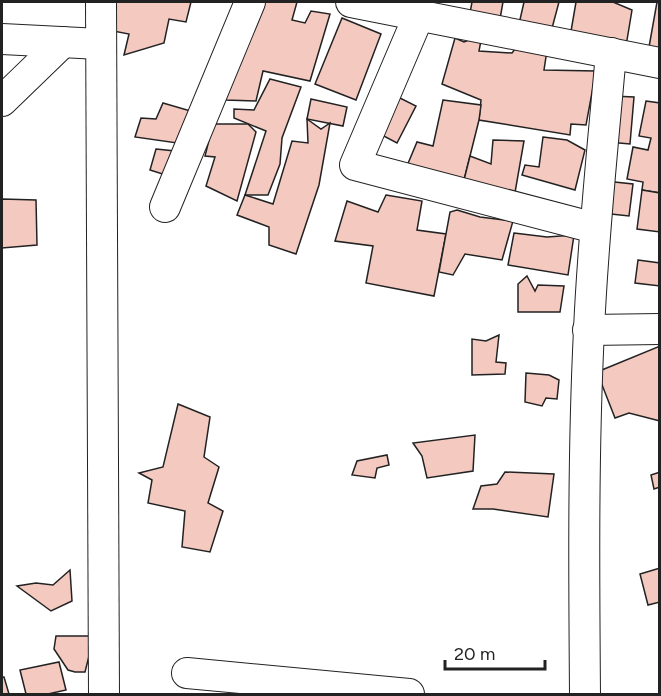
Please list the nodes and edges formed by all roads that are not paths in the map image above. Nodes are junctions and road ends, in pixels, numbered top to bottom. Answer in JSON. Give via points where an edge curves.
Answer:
{"nodes":[{"id":1,"x":100,"y":2,"type":"edge"},
{"id":2,"x":250,"y":2,"type":"edge"},
{"id":3,"x":351,"y":2,"type":"edge"},
{"id":4,"x":419,"y":15,"type":"junction"},
{"id":5,"x":2,"y":39,"type":"edge"},
{"id":6,"x":63,"y":42,"type":"junction"},
{"id":7,"x":100,"y":44,"type":"junction"},
{"id":8,"x":611,"y":53,"type":"junction"},
{"id":9,"x":660,"y":63,"type":"edge"},
{"id":10,"x":2,"y":101,"type":"edge"},
{"id":11,"x":165,"y":207,"type":"dead end"},
{"id":12,"x":595,"y":228,"type":"junction"},
{"id":13,"x":660,"y":329,"type":"edge"},
{"id":14,"x":588,"y":330,"type":"junction"},
{"id":15,"x":187,"y":673,"type":"dead end"},
{"id":16,"x":104,"y":694,"type":"edge"},
{"id":17,"x":409,"y":694,"type":"edge"},
{"id":18,"x":585,"y":694,"type":"edge"}],
"edges":[{"from":1,"to":7,"type":"street"},
{"from":2,"to":11,"type":"street"},
{"from":3,"to":4,"type":"street"},
{"from":4,"to":8,"type":"street"},
{"from":4,"to":12,"type":"street","via":[[355,165]]},
{"from":5,"to":6,"type":"street"},
{"from":6,"to":7,"type":"street"},
{"from":6,"to":10,"type":"street"},
{"from":7,"to":16,"type":"street"},
{"from":8,"to":9,"type":"street"},
{"from":8,"to":12,"type":"street"},
{"from":12,"to":14,"type":"street"},
{"from":13,"to":14,"type":"street"},
{"from":14,"to":18,"type":"street"},
{"from":15,"to":17,"type":"street"}]}
